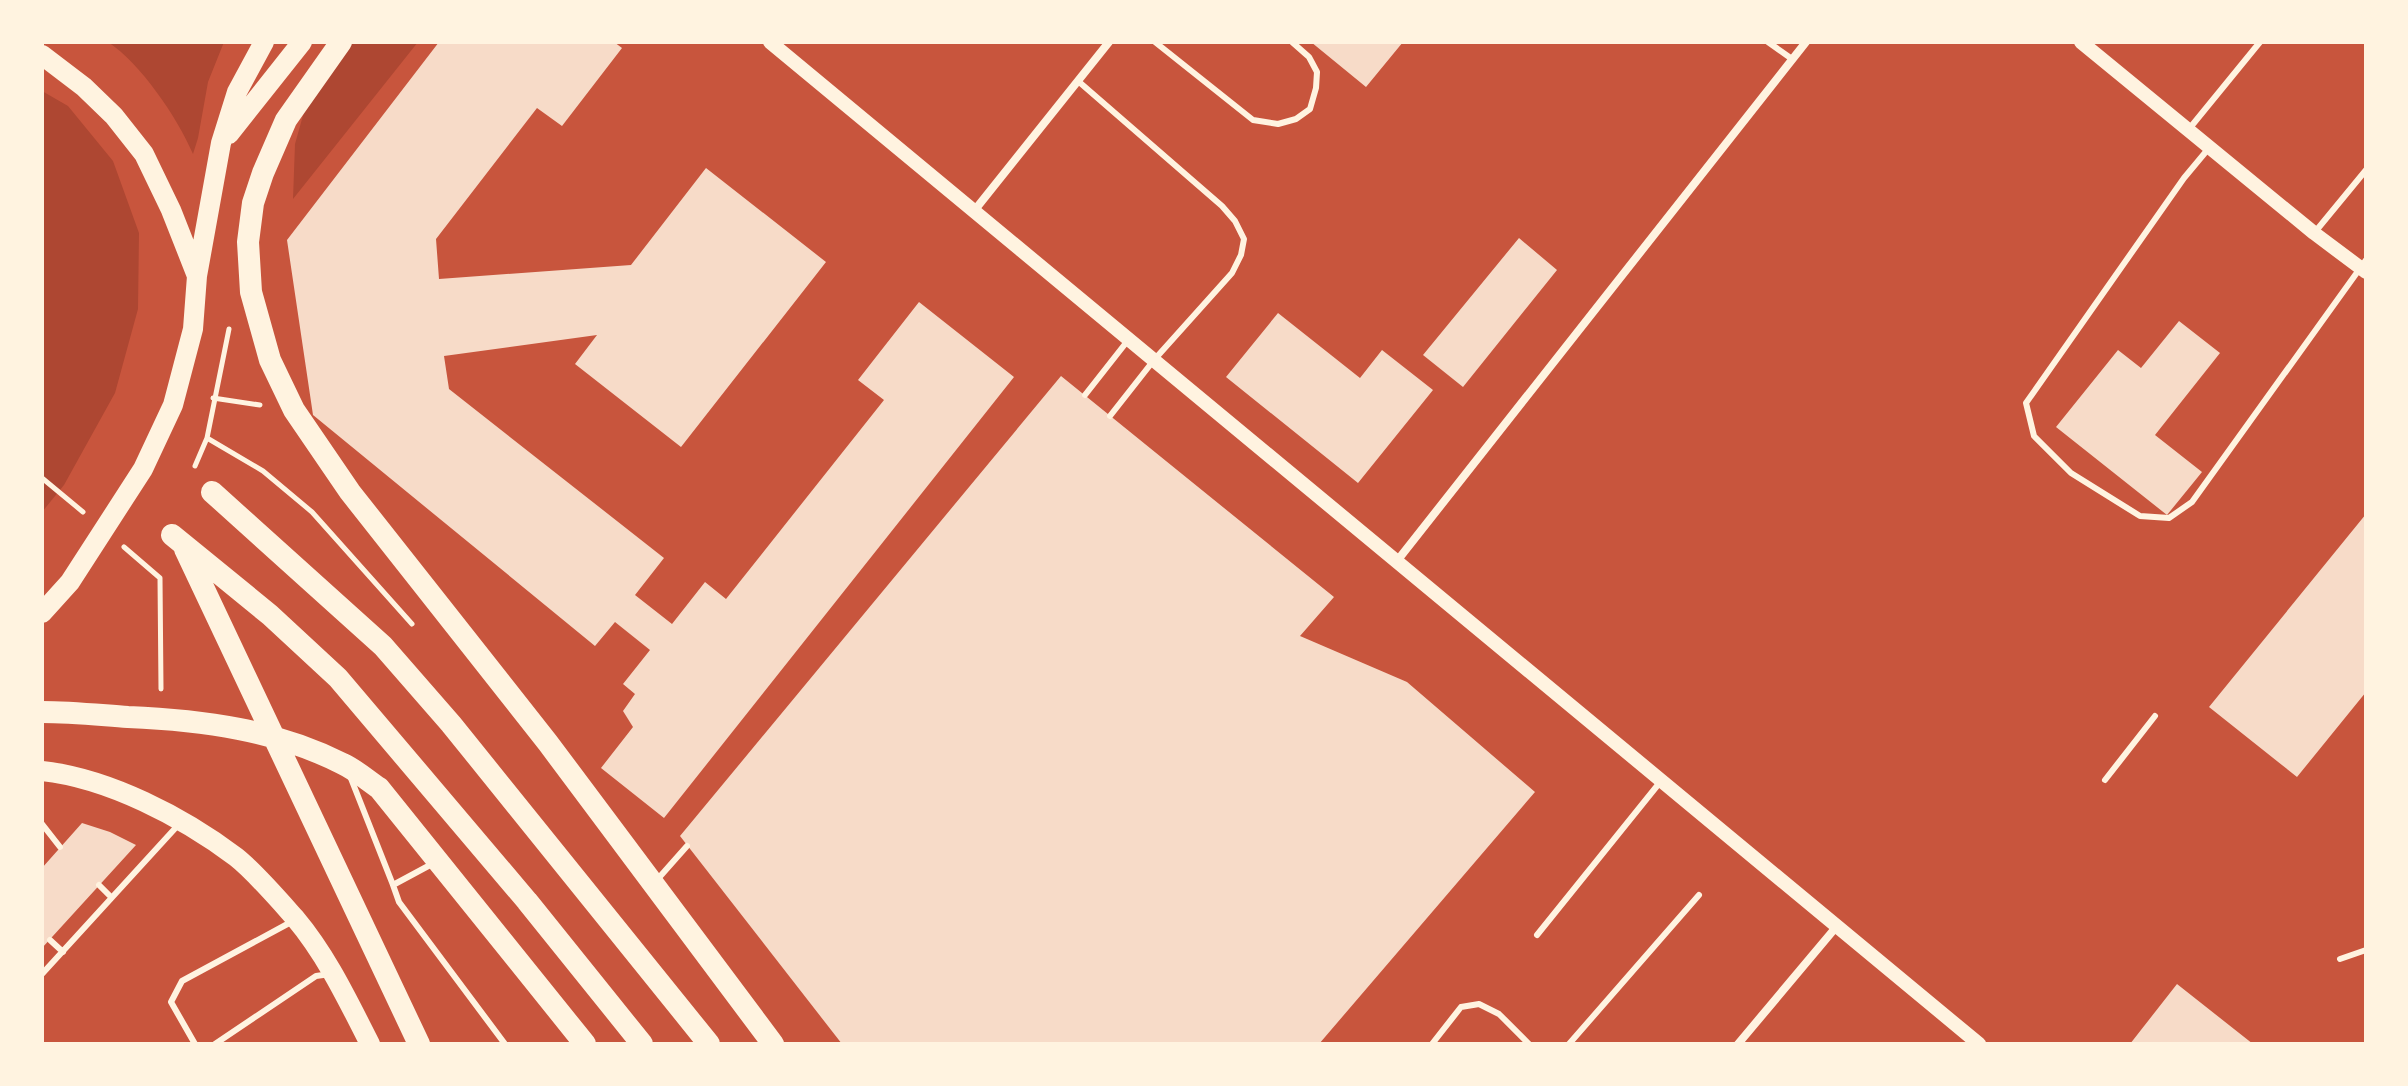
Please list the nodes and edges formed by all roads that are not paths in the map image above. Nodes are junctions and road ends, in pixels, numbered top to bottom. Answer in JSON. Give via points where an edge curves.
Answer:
{"nodes":[{"id":1,"x":264,"y":42,"type":"edge"},
{"id":2,"x":302,"y":42,"type":"edge"},
{"id":3,"x":341,"y":42,"type":"edge"},
{"id":4,"x":770,"y":42,"type":"edge"},
{"id":5,"x":1109,"y":42,"type":"edge"},
{"id":6,"x":1155,"y":42,"type":"edge"},
{"id":7,"x":1292,"y":42,"type":"edge"},
{"id":8,"x":1768,"y":42,"type":"edge"},
{"id":9,"x":1806,"y":42,"type":"edge"},
{"id":10,"x":2081,"y":42,"type":"edge"},
{"id":11,"x":2260,"y":42,"type":"edge"},
{"id":12,"x":42,"y":55,"type":"edge"},
{"id":13,"x":1792,"y":59,"type":"junction"},
{"id":14,"x":1078,"y":81,"type":"junction"},
{"id":15,"x":2189,"y":129,"type":"junction"},
{"id":16,"x":221,"y":143,"type":"junction"},
{"id":17,"x":2211,"y":146,"type":"junction"},
{"id":18,"x":2366,"y":170,"type":"edge"},
{"id":19,"x":974,"y":211,"type":"junction"},
{"id":20,"x":2314,"y":233,"type":"junction"},
{"id":21,"x":2364,"y":266,"type":"edge"},
{"id":22,"x":197,"y":276,"type":"junction"},
{"id":23,"x":1129,"y":339,"type":"junction"},
{"id":24,"x":1154,"y":360,"type":"junction"},
{"id":25,"x":1085,"y":395,"type":"dead end"},
{"id":26,"x":1110,"y":416,"type":"dead end"},
{"id":27,"x":212,"y":492,"type":"dead end"},
{"id":28,"x":1397,"y":561,"type":"junction"},
{"id":29,"x":42,"y":613,"type":"edge"},
{"id":30,"x":42,"y":712,"type":"edge"},
{"id":31,"x":2155,"y":716,"type":"dead end"},
{"id":32,"x":346,"y":765,"type":"junction"},
{"id":33,"x":42,"y":771,"type":"edge"},
{"id":34,"x":2105,"y":780,"type":"dead end"},
{"id":35,"x":1661,"y":781,"type":"junction"},
{"id":36,"x":181,"y":821,"type":"junction"},
{"id":37,"x":42,"y":824,"type":"edge"},
{"id":38,"x":687,"y":846,"type":"dead end"},
{"id":39,"x":60,"y":847,"type":"dead end"},
{"id":40,"x":438,"y":861,"type":"junction"},
{"id":41,"x":654,"y":884,"type":"junction"},
{"id":42,"x":99,"y":885,"type":"dead end"},
{"id":43,"x":393,"y":885,"type":"junction"},
{"id":44,"x":1699,"y":895,"type":"dead end"},
{"id":45,"x":111,"y":897,"type":"junction"},
{"id":46,"x":296,"y":919,"type":"junction"},
{"id":47,"x":1837,"y":926,"type":"junction"},
{"id":48,"x":1537,"y":935,"type":"dead end"},
{"id":49,"x":50,"y":940,"type":"dead end"},
{"id":50,"x":2366,"y":950,"type":"edge"},
{"id":51,"x":63,"y":952,"type":"junction"},
{"id":52,"x":2340,"y":959,"type":"dead end"},
{"id":53,"x":334,"y":973,"type":"junction"},
{"id":54,"x":42,"y":974,"type":"edge"},
{"id":55,"x":195,"y":1044,"type":"edge"},
{"id":56,"x":215,"y":1044,"type":"edge"},
{"id":57,"x":370,"y":1044,"type":"edge"},
{"id":58,"x":419,"y":1044,"type":"edge"},
{"id":59,"x":505,"y":1044,"type":"edge"},
{"id":60,"x":585,"y":1044,"type":"edge"},
{"id":61,"x":642,"y":1044,"type":"edge"},
{"id":62,"x":709,"y":1044,"type":"edge"},
{"id":63,"x":773,"y":1044,"type":"edge"},
{"id":64,"x":1432,"y":1044,"type":"edge"},
{"id":65,"x":1529,"y":1044,"type":"edge"},
{"id":66,"x":1569,"y":1044,"type":"edge"},
{"id":67,"x":1738,"y":1044,"type":"edge"},
{"id":68,"x":1979,"y":1044,"type":"edge"}],
"edges":[{"from":1,"to":16,"type":"main road","via":[[237,92]]},
{"from":2,"to":16,"type":"main road"},
{"from":3,"to":41,"type":"highway","via":[[286,120],[253,203],[248,242],[251,292],[270,360],[294,410],[350,492]]},
{"from":4,"to":19,"type":"street"},
{"from":5,"to":14,"type":"street"},
{"from":6,"to":7,"type":"lane","via":[[1253,120],[1278,124],[1310,109],[1316,88],[1317,72]]},
{"from":8,"to":13,"type":"lane"},
{"from":9,"to":13,"type":"street"},
{"from":10,"to":15,"type":"street"},
{"from":11,"to":15,"type":"lane"},
{"from":12,"to":22,"type":"main road","via":[[114,116],[144,154]]},
{"from":13,"to":28,"type":"street"},
{"from":14,"to":19,"type":"street"},
{"from":14,"to":24,"type":"lane","via":[[1222,206],[1244,239],[1232,273]]},
{"from":15,"to":17,"type":"street"},
{"from":16,"to":22,"type":"main road"},
{"from":17,"to":20,"type":"street"},
{"from":17,"to":21,"type":"lane","via":[[2026,403],[2034,436],[2071,473],[2140,516],[2169,518],[2192,502]]},
{"from":18,"to":20,"type":"lane"},
{"from":19,"to":23,"type":"street"},
{"from":20,"to":21,"type":"street"},
{"from":22,"to":29,"type":"main road","via":[[193,329],[173,405],[143,469],[70,582]]},
{"from":23,"to":24,"type":"street"},
{"from":23,"to":25,"type":"lane"},
{"from":24,"to":26,"type":"lane"},
{"from":24,"to":28,"type":"street"},
{"from":27,"to":62,"type":"highway","via":[[383,646]]},
{"from":28,"to":35,"type":"street"},
{"from":30,"to":32,"type":"highway","via":[[161,718],[242,730],[309,748]]},
{"from":31,"to":34,"type":"lane"},
{"from":32,"to":40,"type":"highway","via":[[379,788]]},
{"from":32,"to":43,"type":"lane"},
{"from":33,"to":36,"type":"main road","via":[[138,798]]},
{"from":35,"to":47,"type":"street"},
{"from":35,"to":48,"type":"lane"},
{"from":36,"to":45,"type":"lane"},
{"from":36,"to":46,"type":"main road","via":[[237,858]]},
{"from":37,"to":39,"type":"lane"},
{"from":38,"to":41,"type":"lane"},
{"from":40,"to":43,"type":"lane"},
{"from":40,"to":60,"type":"highway"},
{"from":41,"to":63,"type":"highway"},
{"from":42,"to":45,"type":"lane"},
{"from":43,"to":59,"type":"lane","via":[[399,902]]},
{"from":44,"to":66,"type":"lane"},
{"from":45,"to":51,"type":"lane"},
{"from":46,"to":53,"type":"main road"},
{"from":46,"to":55,"type":"lane","via":[[182,981],[171,1002]]},
{"from":47,"to":67,"type":"street"},
{"from":47,"to":68,"type":"street"},
{"from":49,"to":51,"type":"lane"},
{"from":50,"to":52,"type":"lane"},
{"from":51,"to":54,"type":"lane"},
{"from":53,"to":56,"type":"lane","via":[[316,976]]},
{"from":53,"to":57,"type":"main road"},
{"from":58,"to":61,"type":"highway","via":[[178,539],[338,678]]},
{"from":64,"to":65,"type":"lane","via":[[1461,1007],[1479,1004],[1499,1014]]}]}
